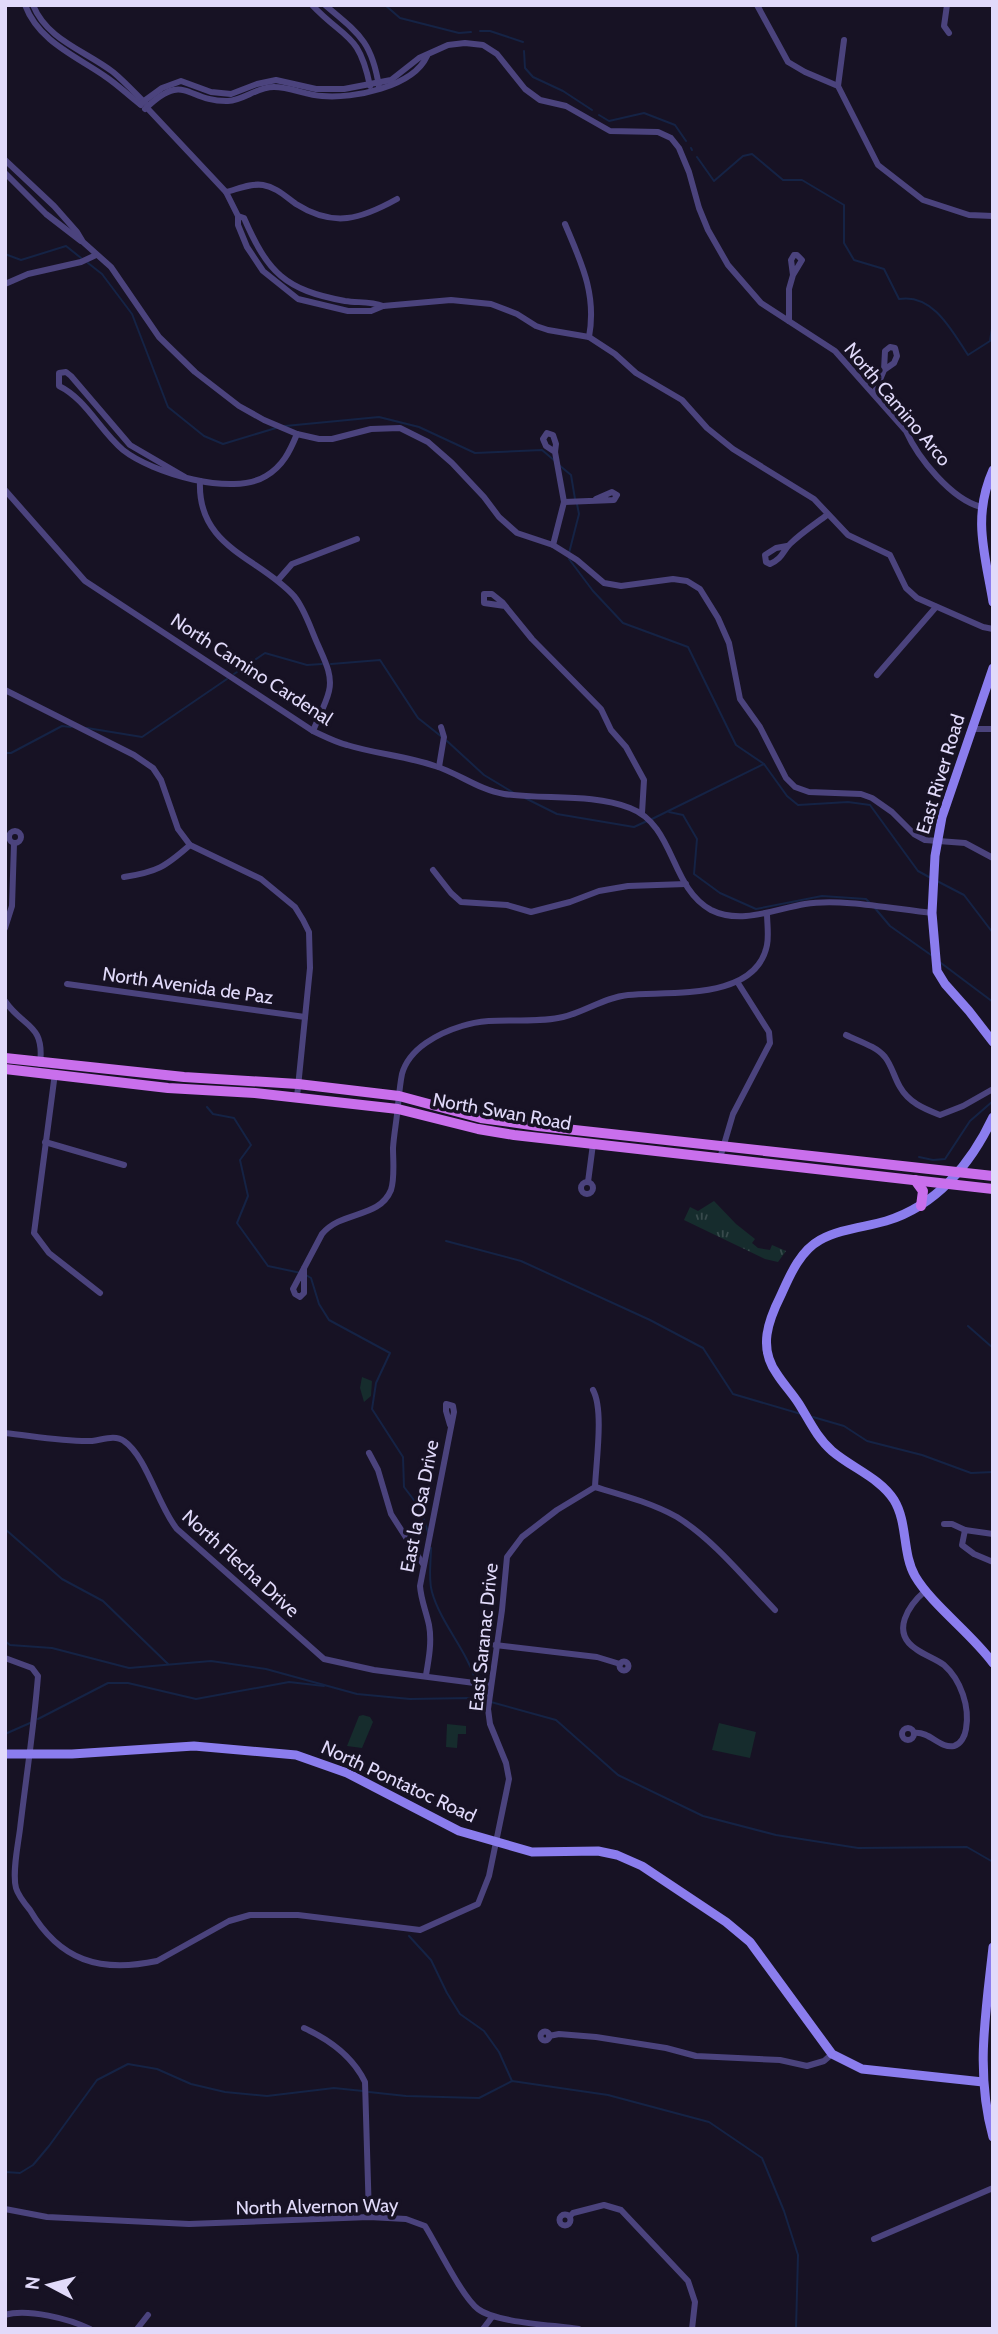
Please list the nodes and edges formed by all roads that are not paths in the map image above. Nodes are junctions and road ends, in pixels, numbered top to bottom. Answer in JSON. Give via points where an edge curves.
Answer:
{"nodes":[{"id":1,"x":25,"y":5,"type":"edge"},
{"id":2,"x":33,"y":5,"type":"edge"},
{"id":3,"x":312,"y":5,"type":"edge"},
{"id":4,"x":325,"y":5,"type":"edge"},
{"id":5,"x":757,"y":5,"type":"edge"},
{"id":6,"x":947,"y":5,"type":"edge"},
{"id":7,"x":949,"y":33,"type":"dead end"},
{"id":8,"x":844,"y":40,"type":"dead end"},
{"id":9,"x":81,"y":57,"type":"junction"},
{"id":10,"x":379,"y":86,"type":"junction"},
{"id":11,"x":838,"y":86,"type":"junction"},
{"id":12,"x":370,"y":87,"type":"junction"},
{"id":13,"x":145,"y":106,"type":"junction"},
{"id":14,"x":5,"y":160,"type":"edge"},
{"id":15,"x":5,"y":173,"type":"edge"},
{"id":16,"x":226,"y":192,"type":"junction"},
{"id":17,"x":397,"y":199,"type":"dead end"},
{"id":18,"x":993,"y":216,"type":"edge"},
{"id":19,"x":565,"y":224,"type":"dead end"},
{"id":20,"x":83,"y":242,"type":"junction"},
{"id":21,"x":96,"y":255,"type":"junction"},
{"id":22,"x":793,"y":275,"type":"dead end"},
{"id":23,"x":5,"y":284,"type":"edge"},
{"id":24,"x":789,"y":321,"type":"junction"},
{"id":25,"x":589,"y":337,"type":"junction"},
{"id":26,"x":884,"y":370,"type":"dead end"},
{"id":27,"x":874,"y":394,"type":"junction"},
{"id":28,"x":297,"y":434,"type":"junction"},
{"id":29,"x":555,"y":452,"type":"dead end"},
{"id":30,"x":993,"y":470,"type":"edge"},
{"id":31,"x":185,"y":477,"type":"junction"},
{"id":32,"x":200,"y":481,"type":"junction"},
{"id":33,"x":5,"y":491,"type":"edge"},
{"id":34,"x":596,"y":499,"type":"dead end"},
{"id":35,"x":564,"y":502,"type":"junction"},
{"id":36,"x":981,"y":507,"type":"junction"},
{"id":37,"x":827,"y":515,"type":"junction"},
{"id":38,"x":357,"y":539,"type":"dead end"},
{"id":39,"x":553,"y":545,"type":"junction"},
{"id":40,"x":787,"y":546,"type":"dead end"},
{"id":41,"x":278,"y":580,"type":"junction"},
{"id":42,"x":993,"y":602,"type":"edge"},
{"id":43,"x":505,"y":606,"type":"dead end"},
{"id":44,"x":936,"y":607,"type":"junction"},
{"id":45,"x":993,"y":629,"type":"edge"},
{"id":46,"x":993,"y":667,"type":"edge"},
{"id":47,"x":877,"y":675,"type":"dead end"},
{"id":48,"x":5,"y":690,"type":"edge"},
{"id":49,"x":441,"y":727,"type":"dead end"},
{"id":50,"x":971,"y":729,"type":"junction"},
{"id":51,"x":993,"y":729,"type":"edge"},
{"id":52,"x":313,"y":731,"type":"junction"},
{"id":53,"x":439,"y":767,"type":"junction"},
{"id":54,"x":642,"y":813,"type":"junction"},
{"id":55,"x":937,"y":840,"type":"junction"},
{"id":56,"x":14,"y":844,"type":"dead end"},
{"id":57,"x":190,"y":845,"type":"junction"},
{"id":58,"x":993,"y":858,"type":"edge"},
{"id":59,"x":433,"y":870,"type":"dead end"},
{"id":60,"x":124,"y":877,"type":"dead end"},
{"id":61,"x":686,"y":884,"type":"junction"},
{"id":62,"x":767,"y":913,"type":"junction"},
{"id":63,"x":932,"y":913,"type":"junction"},
{"id":64,"x":5,"y":928,"type":"edge"},
{"id":65,"x":738,"y":983,"type":"junction"},
{"id":66,"x":67,"y":984,"type":"dead end"},
{"id":67,"x":5,"y":1001,"type":"edge"},
{"id":68,"x":305,"y":1017,"type":"junction"},
{"id":69,"x":846,"y":1035,"type":"dead end"},
{"id":70,"x":993,"y":1042,"type":"edge"},
{"id":71,"x":5,"y":1058,"type":"edge"},
{"id":72,"x":40,"y":1068,"type":"junction"},
{"id":73,"x":5,"y":1069,"type":"edge"},
{"id":74,"x":55,"y":1069,"type":"junction"},
{"id":75,"x":298,"y":1084,"type":"junction"},
{"id":76,"x":993,"y":1089,"type":"edge"},
{"id":77,"x":399,"y":1096,"type":"junction"},
{"id":78,"x":297,"y":1097,"type":"junction"},
{"id":79,"x":398,"y":1109,"type":"junction"},
{"id":80,"x":993,"y":1117,"type":"edge"},
{"id":81,"x":45,"y":1142,"type":"junction"},
{"id":82,"x":593,"y":1144,"type":"junction"},
{"id":83,"x":722,"y":1145,"type":"junction"},
{"id":84,"x":720,"y":1158,"type":"junction"},
{"id":85,"x":124,"y":1165,"type":"dead end"},
{"id":86,"x":958,"y":1172,"type":"junction"},
{"id":87,"x":993,"y":1176,"type":"edge"},
{"id":88,"x":915,"y":1180,"type":"junction"},
{"id":89,"x":588,"y":1182,"type":"dead end"},
{"id":90,"x":948,"y":1183,"type":"junction"},
{"id":91,"x":993,"y":1189,"type":"edge"},
{"id":92,"x":921,"y":1206,"type":"junction"},
{"id":93,"x":304,"y":1268,"type":"dead end"},
{"id":94,"x":100,"y":1293,"type":"dead end"},
{"id":95,"x":593,"y":1390,"type":"dead end"},
{"id":96,"x":450,"y":1425,"type":"dead end"},
{"id":97,"x":5,"y":1433,"type":"edge"},
{"id":98,"x":369,"y":1452,"type":"dead end"},
{"id":99,"x":595,"y":1487,"type":"junction"},
{"id":100,"x":944,"y":1524,"type":"dead end"},
{"id":101,"x":965,"y":1530,"type":"junction"},
{"id":102,"x":993,"y":1534,"type":"edge"},
{"id":103,"x":993,"y":1562,"type":"edge"},
{"id":104,"x":423,"y":1564,"type":"junction"},
{"id":105,"x":925,"y":1591,"type":"junction"},
{"id":106,"x":775,"y":1610,"type":"dead end"},
{"id":107,"x":495,"y":1645,"type":"junction"},
{"id":108,"x":5,"y":1658,"type":"edge"},
{"id":109,"x":993,"y":1663,"type":"edge"},
{"id":110,"x":620,"y":1664,"type":"dead end"},
{"id":111,"x":426,"y":1675,"type":"junction"},
{"id":112,"x":490,"y":1685,"type":"junction"},
{"id":113,"x":914,"y":1733,"type":"dead end"},
{"id":114,"x":29,"y":1753,"type":"junction"},
{"id":115,"x":5,"y":1754,"type":"edge"},
{"id":116,"x":497,"y":1843,"type":"junction"},
{"id":117,"x":993,"y":1947,"type":"edge"},
{"id":118,"x":304,"y":2028,"type":"dead end"},
{"id":119,"x":549,"y":2036,"type":"dead end"},
{"id":120,"x":832,"y":2054,"type":"junction"},
{"id":121,"x":983,"y":2082,"type":"junction"},
{"id":122,"x":993,"y":2137,"type":"edge"},
{"id":123,"x":993,"y":2188,"type":"edge"},
{"id":124,"x":5,"y":2210,"type":"edge"},
{"id":125,"x":570,"y":2216,"type":"dead end"},
{"id":126,"x":369,"y":2217,"type":"junction"},
{"id":127,"x":874,"y":2239,"type":"dead end"},
{"id":128,"x":5,"y":2315,"type":"edge"},
{"id":129,"x":148,"y":2315,"type":"dead end"},
{"id":130,"x":492,"y":2317,"type":"junction"},
{"id":131,"x":90,"y":2329,"type":"edge"},
{"id":132,"x":136,"y":2329,"type":"edge"},
{"id":133,"x":483,"y":2329,"type":"edge"},
{"id":134,"x":579,"y":2329,"type":"edge"},
{"id":135,"x":692,"y":2329,"type":"edge"}],
"edges":[{"from":1,"to":9,"type":"street","via":[[40,32]]},
{"from":2,"to":9,"type":"street","via":[[46,27]]},
{"from":3,"to":12,"type":"street","via":[[354,42]]},
{"from":4,"to":10,"type":"street","via":[[361,37]]},
{"from":5,"to":11,"type":"street","via":[[788,62]]},
{"from":6,"to":7,"type":"street","via":[[944,26]]},
{"from":8,"to":11,"type":"street"},
{"from":9,"to":13,"type":"street"},
{"from":10,"to":12,"type":"street","name":"North Camino Arco"},
{"from":10,"to":24,"type":"street","name":"North Camino Arco","via":[[393,86],[413,74],[427,56],[448,46],[483,45],[540,100],[566,106],[610,131],[658,132],[671,138],[689,172],[707,228],[728,265],[761,303]]},
{"from":11,"to":18,"type":"street","via":[[878,165],[922,201],[970,215]]},
{"from":12,"to":13,"type":"street","name":"North Camino Arco","via":[[326,97],[274,87],[230,101],[178,88]]},
{"from":13,"to":16,"type":"street"},
{"from":14,"to":20,"type":"street","via":[[54,206]]},
{"from":15,"to":20,"type":"street","via":[[46,214]]},
{"from":16,"to":17,"type":"street","via":[[265,185],[313,213],[345,219],[370,214]]},
{"from":16,"to":25,"type":"street","via":[[256,262],[298,299],[348,311],[451,300],[491,304],[556,333]]},
{"from":19,"to":25,"type":"street","via":[[588,281],[593,317]]},
{"from":20,"to":21,"type":"street"},
{"from":21,"to":23,"type":"street"},
{"from":21,"to":28,"type":"street","via":[[111,267],[159,337],[195,372],[239,406]]},
{"from":22,"to":24,"type":"street"},
{"from":24,"to":27,"type":"street","name":"North Camino Arco","via":[[835,351]]},
{"from":25,"to":37,"type":"street","via":[[682,400],[733,449],[814,499]]},
{"from":26,"to":27,"type":"street"},
{"from":27,"to":36,"type":"street","name":"North Camino Arco","via":[[931,470],[967,501]]},
{"from":28,"to":32,"type":"street","via":[[282,464],[265,477],[246,483]]},
{"from":28,"to":39,"type":"street","via":[[332,439],[371,429],[400,428],[414,434],[452,463],[517,533]]},
{"from":29,"to":35,"type":"street"},
{"from":30,"to":36,"type":"street"},
{"from":31,"to":31,"type":"street","via":[[130,445],[71,376],[59,373],[59,386],[125,452],[160,471]]},
{"from":31,"to":32,"type":"street"},
{"from":32,"to":41,"type":"street","via":[[209,523],[227,546]]},
{"from":33,"to":52,"type":"street","name":"North Camino Cardenal","via":[[85,581]]},
{"from":34,"to":35,"type":"street"},
{"from":35,"to":39,"type":"street"},
{"from":36,"to":42,"type":"street","via":[[983,552]]},
{"from":37,"to":40,"type":"street"},
{"from":37,"to":44,"type":"street","via":[[848,535],[890,555],[906,588]]},
{"from":38,"to":41,"type":"street","via":[[292,564]]},
{"from":39,"to":55,"type":"street","via":[[604,583],[621,586],[673,579],[700,589],[729,643],[740,699],[794,787],[862,794],[892,811],[914,834]]},
{"from":41,"to":52,"type":"street","via":[[297,599],[328,667],[330,689]]},
{"from":43,"to":54,"type":"street","via":[[601,709],[644,780]]},
{"from":44,"to":45,"type":"street"},
{"from":44,"to":47,"type":"street"},
{"from":46,"to":50,"type":"street","name":"East River Road"},
{"from":48,"to":57,"type":"street","via":[[153,768],[178,830]]},
{"from":49,"to":53,"type":"street"},
{"from":50,"to":51,"type":"street"},
{"from":50,"to":55,"type":"street","name":"East River Road"},
{"from":52,"to":53,"type":"street","name":"North Camino Cardenal","via":[[347,745]]},
{"from":53,"to":54,"type":"street","name":"North Camino Cardenal","via":[[499,793],[595,800]]},
{"from":54,"to":61,"type":"street","via":[[663,838]]},
{"from":55,"to":58,"type":"street","via":[[965,843]]},
{"from":55,"to":63,"type":"street","name":"East River Road"},
{"from":56,"to":64,"type":"street","via":[[12,906]]},
{"from":57,"to":60,"type":"street","via":[[151,873]]},
{"from":57,"to":68,"type":"street","via":[[261,879],[296,907],[309,932]]},
{"from":59,"to":61,"type":"street","via":[[461,902],[508,905],[531,912],[599,891]]},
{"from":61,"to":62,"type":"street","via":[[710,909],[726,915]]},
{"from":62,"to":63,"type":"street","via":[[831,903]]},
{"from":62,"to":65,"type":"street","via":[[767,945],[760,961]]},
{"from":63,"to":70,"type":"street","name":"East River Road","via":[[937,971]]},
{"from":65,"to":77,"type":"street","via":[[682,994],[626,995],[563,1017],[463,1025],[409,1057]]},
{"from":65,"to":83,"type":"street","via":[[769,1032],[770,1043]]},
{"from":66,"to":68,"type":"street","name":"North Avenida de Paz"},
{"from":67,"to":72,"type":"street","via":[[38,1036]]},
{"from":68,"to":75,"type":"street"},
{"from":69,"to":76,"type":"street","via":[[884,1056],[910,1098],[940,1115]]},
{"from":71,"to":72,"type":"main road","name":"North Swan Road"},
{"from":72,"to":73,"type":"main road","name":"North Swan Road"},
{"from":72,"to":74,"type":"main road","name":"North Swan Road"},
{"from":74,"to":75,"type":"main road","name":"North Swan Road"},
{"from":74,"to":78,"type":"main road","name":"North Swan Road","via":[[168,1088]]},
{"from":74,"to":81,"type":"street"},
{"from":75,"to":77,"type":"main road","name":"North Swan Road"},
{"from":75,"to":78,"type":"street"},
{"from":77,"to":79,"type":"street"},
{"from":77,"to":83,"type":"main road","name":"North Swan Road","via":[[481,1118]]},
{"from":78,"to":79,"type":"main road","name":"North Swan Road"},
{"from":79,"to":82,"type":"main road","name":"North Swan Road","via":[[492,1131]]},
{"from":79,"to":93,"type":"street","via":[[392,1188],[382,1203],[369,1211],[328,1226]]},
{"from":80,"to":86,"type":"street"},
{"from":81,"to":85,"type":"street"},
{"from":81,"to":94,"type":"street","via":[[34,1233],[49,1253]]},
{"from":82,"to":84,"type":"main road","name":"North Swan Road"},
{"from":82,"to":89,"type":"street"},
{"from":83,"to":84,"type":"street"},
{"from":83,"to":86,"type":"main road","name":"North Swan Road"},
{"from":84,"to":88,"type":"main road","name":"North Swan Road"},
{"from":86,"to":87,"type":"main road","name":"North Swan Road"},
{"from":86,"to":90,"type":"street"},
{"from":88,"to":90,"type":"main road","name":"North Swan Road"},
{"from":88,"to":92,"type":"main road","via":[[923,1191]]},
{"from":90,"to":91,"type":"main road","name":"North Swan Road"},
{"from":90,"to":92,"type":"street"},
{"from":92,"to":105,"type":"street","via":[[813,1245],[788,1280],[765,1343],[772,1367],[821,1440],[880,1484],[895,1501],[910,1565]]},
{"from":95,"to":99,"type":"street","via":[[599,1412]]},
{"from":96,"to":104,"type":"street","name":"East la Osa Drive"},
{"from":97,"to":111,"type":"street","name":"North Flecha Drive","via":[[122,1440],[149,1476],[177,1529],[324,1659]]},
{"from":98,"to":104,"type":"street","via":[[391,1514]]},
{"from":99,"to":106,"type":"street","via":[[677,1517],[709,1542]]},
{"from":99,"to":107,"type":"street","name":"East Saranac Drive","via":[[522,1537],[506,1557]]},
{"from":100,"to":101,"type":"street"},
{"from":101,"to":102,"type":"street"},
{"from":101,"to":103,"type":"street","via":[[961,1545]]},
{"from":104,"to":111,"type":"street","name":"East la Osa Drive","via":[[420,1586],[430,1651]]},
{"from":105,"to":109,"type":"street"},
{"from":105,"to":113,"type":"street","via":[[908,1609],[904,1633],[912,1647],[944,1666],[958,1683],[968,1718],[965,1735],[954,1746],[926,1733]]},
{"from":107,"to":110,"type":"street"},
{"from":107,"to":112,"type":"street","name":"East Saranac Drive"},
{"from":108,"to":114,"type":"street","via":[[32,1668],[38,1676]]},
{"from":111,"to":112,"type":"street","name":"North Flecha Drive"},
{"from":112,"to":116,"type":"street","name":"East Saranac Drive","via":[[490,1724],[509,1779]]},
{"from":114,"to":115,"type":"street","name":"North Pontatoc Road"},
{"from":114,"to":116,"type":"street","name":"North Pontatoc Road","via":[[194,1746],[296,1755],[347,1773],[459,1831]]},
{"from":114,"to":116,"type":"street","name":"East Saranac Drive","via":[[16,1888],[52,1941],[102,1964],[155,1962],[250,1914],[298,1915],[420,1930],[478,1904]]},
{"from":116,"to":120,"type":"street","name":"North Pontatoc Road","via":[[532,1852],[605,1852],[642,1867],[750,1942]]},
{"from":117,"to":121,"type":"street","via":[[983,2034]]},
{"from":118,"to":126,"type":"street","via":[[358,2067],[365,2082]]},
{"from":119,"to":120,"type":"street","via":[[807,2066]]},
{"from":120,"to":121,"type":"street","name":"North Pontatoc Road","via":[[862,2069]]},
{"from":121,"to":122,"type":"street"},
{"from":123,"to":127,"type":"street"},
{"from":124,"to":126,"type":"street","name":"North Alvernon Way","via":[[47,2217],[189,2224]]},
{"from":125,"to":135,"type":"street","via":[[604,2206],[621,2210],[688,2281],[695,2302]]},
{"from":126,"to":130,"type":"street","name":"North Alvernon Way","via":[[406,2219],[425,2226],[473,2305]]},
{"from":128,"to":131,"type":"street","via":[[51,2317]]},
{"from":129,"to":132,"type":"street"},
{"from":130,"to":133,"type":"street"},
{"from":130,"to":134,"type":"street"}]}
